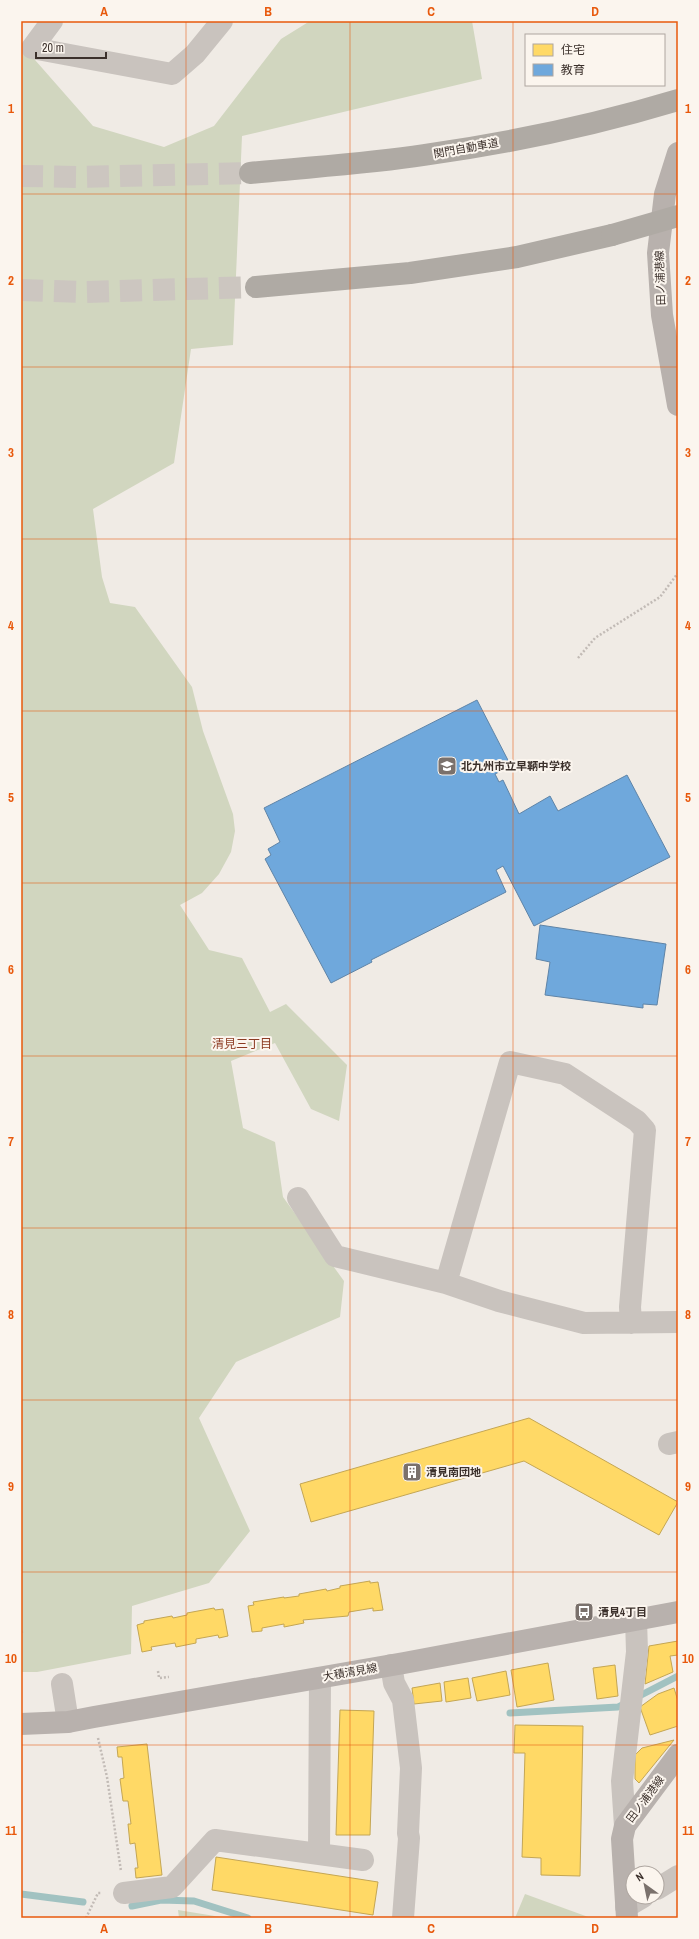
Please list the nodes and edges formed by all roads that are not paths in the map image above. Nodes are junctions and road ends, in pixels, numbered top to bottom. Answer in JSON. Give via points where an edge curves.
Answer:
{"nodes":[{"id":1,"x":52,"y":21,"type":"edge"},
{"id":2,"x":222,"y":21,"type":"edge"},
{"id":3,"x":678,"y":100,"type":"edge"},
{"id":4,"x":678,"y":152,"type":"edge"},
{"id":5,"x":250,"y":173,"type":"tunnel mouth"},
{"id":6,"x":678,"y":216,"type":"edge"},
{"id":7,"x":256,"y":288,"type":"tunnel mouth"},
{"id":8,"x":678,"y":405,"type":"edge"},
{"id":9,"x":298,"y":1198,"type":"dead end"},
{"id":10,"x":446,"y":1283,"type":"junction"},
{"id":11,"x":678,"y":1322,"type":"edge"},
{"id":12,"x":631,"y":1323,"type":"junction"},
{"id":13,"x":678,"y":1612,"type":"edge"},
{"id":14,"x":636,"y":1619,"type":"junction"},
{"id":15,"x":391,"y":1665,"type":"junction"},
{"id":16,"x":320,"y":1678,"type":"junction"},
{"id":17,"x":62,"y":1684,"type":"dead end"},
{"id":18,"x":68,"y":1722,"type":"junction"},
{"id":19,"x":21,"y":1724,"type":"edge"},
{"id":20,"x":678,"y":1755,"type":"edge"},
{"id":21,"x":624,"y":1826,"type":"junction"},
{"id":22,"x":319,"y":1854,"type":"junction"},
{"id":23,"x":362,"y":1860,"type":"dead end"},
{"id":24,"x":678,"y":1876,"type":"edge"},
{"id":25,"x":665,"y":1884,"type":"edge"},
{"id":26,"x":124,"y":1893,"type":"road end"},
{"id":27,"x":632,"y":1907,"type":"edge"},
{"id":28,"x":403,"y":1918,"type":"edge"}],
"edges":[{"from":1,"to":2,"type":"street","via":[[32,48],[172,74],[195,54]]},
{"from":3,"to":5,"type":"highway","name":"関門自動車道","via":[[541,135],[424,155]]},
{"from":4,"to":8,"type":"main road","name":"田ノ浦港線","via":[[665,194],[658,253],[662,315]]},
{"from":6,"to":7,"type":"highway","bridge":true,"via":[[612,236],[517,257],[410,274]]},
{"from":9,"to":10,"type":"street","via":[[335,1256]]},
{"from":10,"to":12,"type":"street","via":[[500,1301],[584,1323]]},
{"from":10,"to":12,"type":"street","via":[[510,1062],[565,1074],[636,1121],[645,1130],[630,1307]]},
{"from":11,"to":12,"type":"street"},
{"from":13,"to":14,"type":"main road","name":"大積清見線"},
{"from":14,"to":15,"type":"main road","name":"大積清見線"},
{"from":14,"to":21,"type":"street","via":[[636,1652],[622,1781]]},
{"from":15,"to":16,"type":"main road","name":"大積清見線"},
{"from":15,"to":28,"type":"street","via":[[394,1683],[403,1700],[411,1768],[408,1833],[410,1838]]},
{"from":16,"to":18,"type":"main road","name":"大積清見線"},
{"from":16,"to":22,"type":"street"},
{"from":17,"to":18,"type":"street"},
{"from":18,"to":19,"type":"main road","name":"大積清見線"},
{"from":20,"to":21,"type":"main road","name":"田ノ浦港線"},
{"from":21,"to":27,"type":"main road","name":"田ノ浦港線","via":[[622,1839]]},
{"from":22,"to":23,"type":"street"},
{"from":22,"to":26,"type":"street","via":[[215,1840],[172,1887]]},
{"from":24,"to":25,"type":"street"}]}
